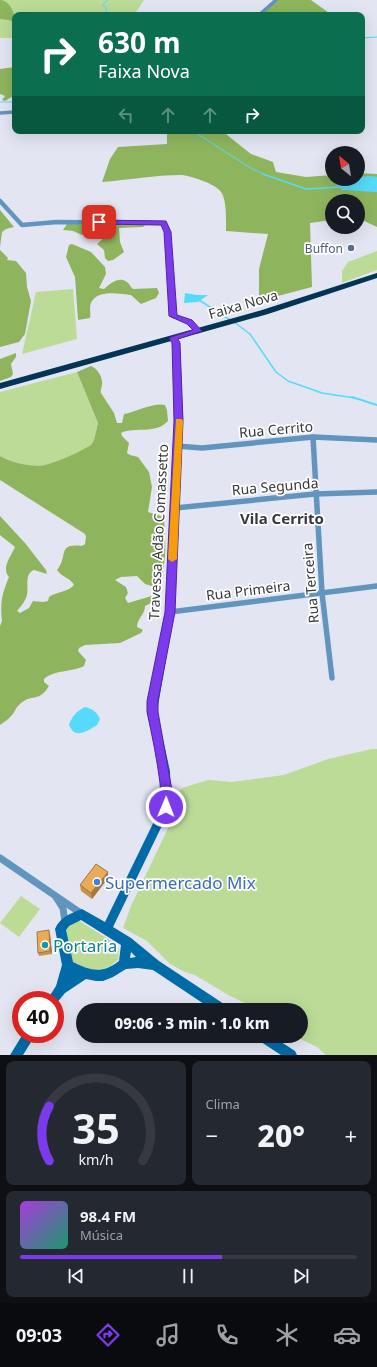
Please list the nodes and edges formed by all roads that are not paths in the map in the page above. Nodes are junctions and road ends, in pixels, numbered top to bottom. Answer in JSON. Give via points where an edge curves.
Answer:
{"nodes":[{"id":1,"x":276,"y":0,"type":"edge"},
{"id":2,"x":262,"y":12,"type":"edge"},
{"id":3,"x":0,"y":113,"type":"edge"},
{"id":4,"x":12,"y":113,"type":"edge"},
{"id":5,"x":0,"y":201,"type":"edge"},
{"id":6,"x":377,"y":275,"type":"edge"},
{"id":7,"x":198,"y":331,"type":"junction"},
{"id":8,"x":173,"y":338,"type":"junction"},
{"id":9,"x":0,"y":386,"type":"edge"},
{"id":10,"x":314,"y":437,"type":"junction"},
{"id":11,"x":377,"y":440,"type":"edge"},
{"id":12,"x":178,"y":446,"type":"junction"},
{"id":13,"x":377,"y":492,"type":"edge"},
{"id":14,"x":315,"y":494,"type":"junction"},
{"id":15,"x":175,"y":508,"type":"junction"},
{"id":16,"x":377,"y":586,"type":"edge"},
{"id":17,"x":322,"y":593,"type":"junction"},
{"id":18,"x":170,"y":612,"type":"junction"},
{"id":19,"x":332,"y":678,"type":"dead end"},
{"id":20,"x":0,"y":858,"type":"edge"},
{"id":21,"x":55,"y":895,"type":"junction"},
{"id":22,"x":82,"y":914,"type":"junction"},
{"id":23,"x":64,"y":922,"type":"junction"},
{"id":24,"x":107,"y":929,"type":"junction"},
{"id":25,"x":126,"y":942,"type":"junction"},
{"id":26,"x":124,"y":964,"type":"junction"},
{"id":27,"x":68,"y":965,"type":"junction"},
{"id":28,"x":155,"y":965,"type":"junction"},
{"id":29,"x":83,"y":974,"type":"junction"},
{"id":30,"x":61,"y":989,"type":"joint"},
{"id":31,"x":212,"y":1003,"type":"edge"},
{"id":32,"x":24,"y":1043,"type":"edge"},
{"id":33,"x":273,"y":1043,"type":"edge"},
{"id":34,"x":16,"y":1055,"type":"edge"},
{"id":35,"x":291,"y":1055,"type":"edge"}],
"edges":[{"from":1,"to":2,"type":"street"},
{"from":3,"to":4,"type":"street"},
{"from":5,"to":7,"type":"street","via":[[22,225],[57,222],[163,223],[168,232],[173,316],[190,322]]},
{"from":6,"to":7,"type":"highway","name":"Faixa Nova","via":[[279,308]]},
{"from":7,"to":8,"type":"highway","name":"Faixa Nova"},
{"from":8,"to":9,"type":"highway","name":"Faixa Nova"},
{"from":8,"to":12,"type":"street","name":"Travessa Adão Comassetto","via":[[176,343]]},
{"from":10,"to":11,"type":"street","name":"Rua Cerrito"},
{"from":10,"to":12,"type":"street","name":"Rua Cerrito","via":[[202,448]]},
{"from":10,"to":14,"type":"street","name":"Rua Terceira"},
{"from":12,"to":15,"type":"street","name":"Travessa Adão Comassetto"},
{"from":13,"to":14,"type":"street","name":"Rua Segunda"},
{"from":14,"to":15,"type":"street","name":"Rua Segunda"},
{"from":14,"to":17,"type":"street","name":"Rua Terceira"},
{"from":15,"to":18,"type":"street","name":"Travessa Adão Comassetto"},
{"from":16,"to":17,"type":"street","name":"Rua Primeira"},
{"from":17,"to":18,"type":"street","name":"Rua Primeira"},
{"from":17,"to":19,"type":"street","name":"Rua Terceira"},
{"from":18,"to":24,"type":"street","name":"Travessa Adão Comassetto","via":[[152,712],[165,781],[166,807]]},
{"from":20,"to":21,"type":"street"},
{"from":21,"to":22,"type":"street"},
{"from":21,"to":23,"type":"street","via":[[63,908]]},
{"from":22,"to":23,"type":"street"},
{"from":22,"to":24,"type":"street"},
{"from":23,"to":27,"type":"street","via":[[60,930]]},
{"from":24,"to":25,"type":"street"},
{"from":25,"to":26,"type":"street"},
{"from":25,"to":28,"type":"street"},
{"from":26,"to":28,"type":"street","via":[[138,962]]},
{"from":26,"to":29,"type":"street","via":[[101,977]]},
{"from":27,"to":29,"type":"street"},
{"from":27,"to":30,"type":"street"},
{"from":28,"to":31,"type":"street"},
{"from":29,"to":30,"type":"street"},
{"from":32,"to":34,"type":"street"},
{"from":33,"to":35,"type":"street"}]}
